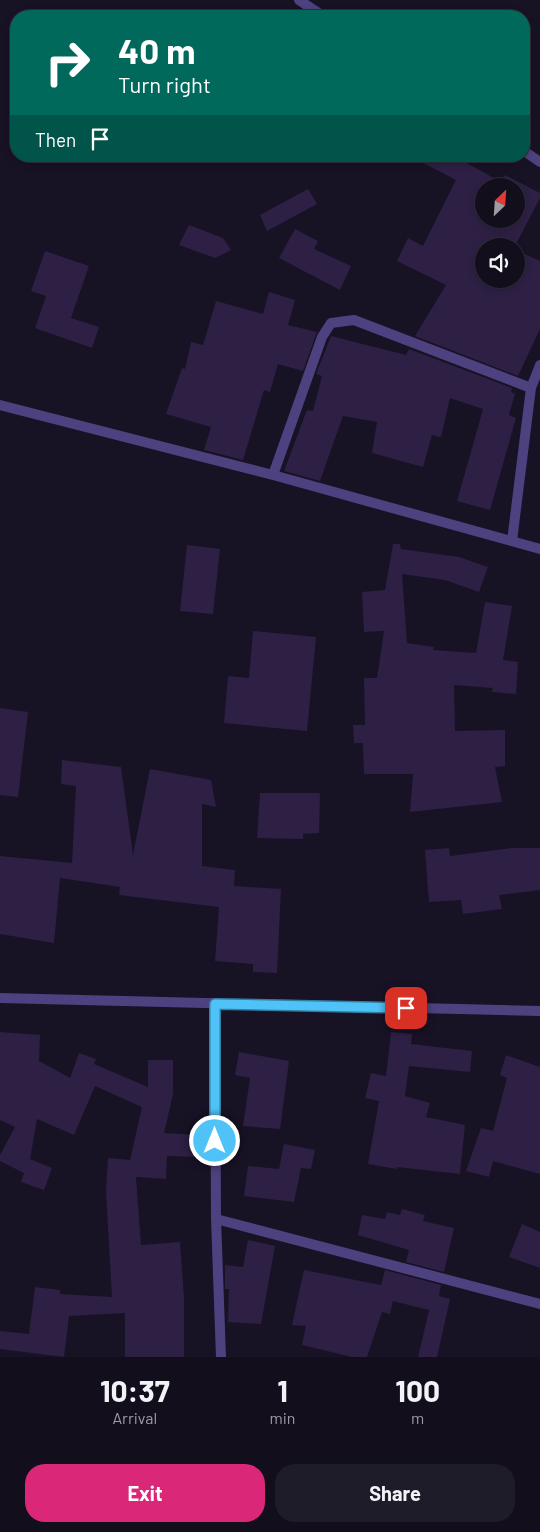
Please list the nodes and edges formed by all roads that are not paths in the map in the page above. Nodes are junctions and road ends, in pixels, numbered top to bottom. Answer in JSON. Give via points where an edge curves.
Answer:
{"nodes":[{"id":1,"x":299,"y":0,"type":"edge"},
{"id":2,"x":314,"y":10,"type":"edge"},
{"id":3,"x":540,"y":365,"type":"edge"},
{"id":4,"x":531,"y":388,"type":"junction"},
{"id":5,"x":0,"y":405,"type":"edge"},
{"id":6,"x":273,"y":475,"type":"junction"},
{"id":7,"x":512,"y":541,"type":"junction"},
{"id":8,"x":540,"y":549,"type":"edge"},
{"id":9,"x":0,"y":998,"type":"edge"},
{"id":10,"x":215,"y":1004,"type":"junction"},
{"id":11,"x":540,"y":1011,"type":"edge"},
{"id":12,"x":216,"y":1219,"type":"junction"},
{"id":13,"x":540,"y":1304,"type":"edge"},
{"id":14,"x":220,"y":1357,"type":"edge"}],
"edges":[{"from":1,"to":2,"type":"street"},
{"from":3,"to":4,"type":"street"},
{"from":4,"to":6,"type":"street","via":[[354,320],[332,323],[322,337]]},
{"from":4,"to":7,"type":"street"},
{"from":5,"to":6,"type":"street"},
{"from":6,"to":7,"type":"street"},
{"from":7,"to":8,"type":"street"},
{"from":9,"to":10,"type":"street"},
{"from":10,"to":11,"type":"street"},
{"from":10,"to":12,"type":"street"},
{"from":12,"to":13,"type":"street"},
{"from":12,"to":14,"type":"street"}]}
